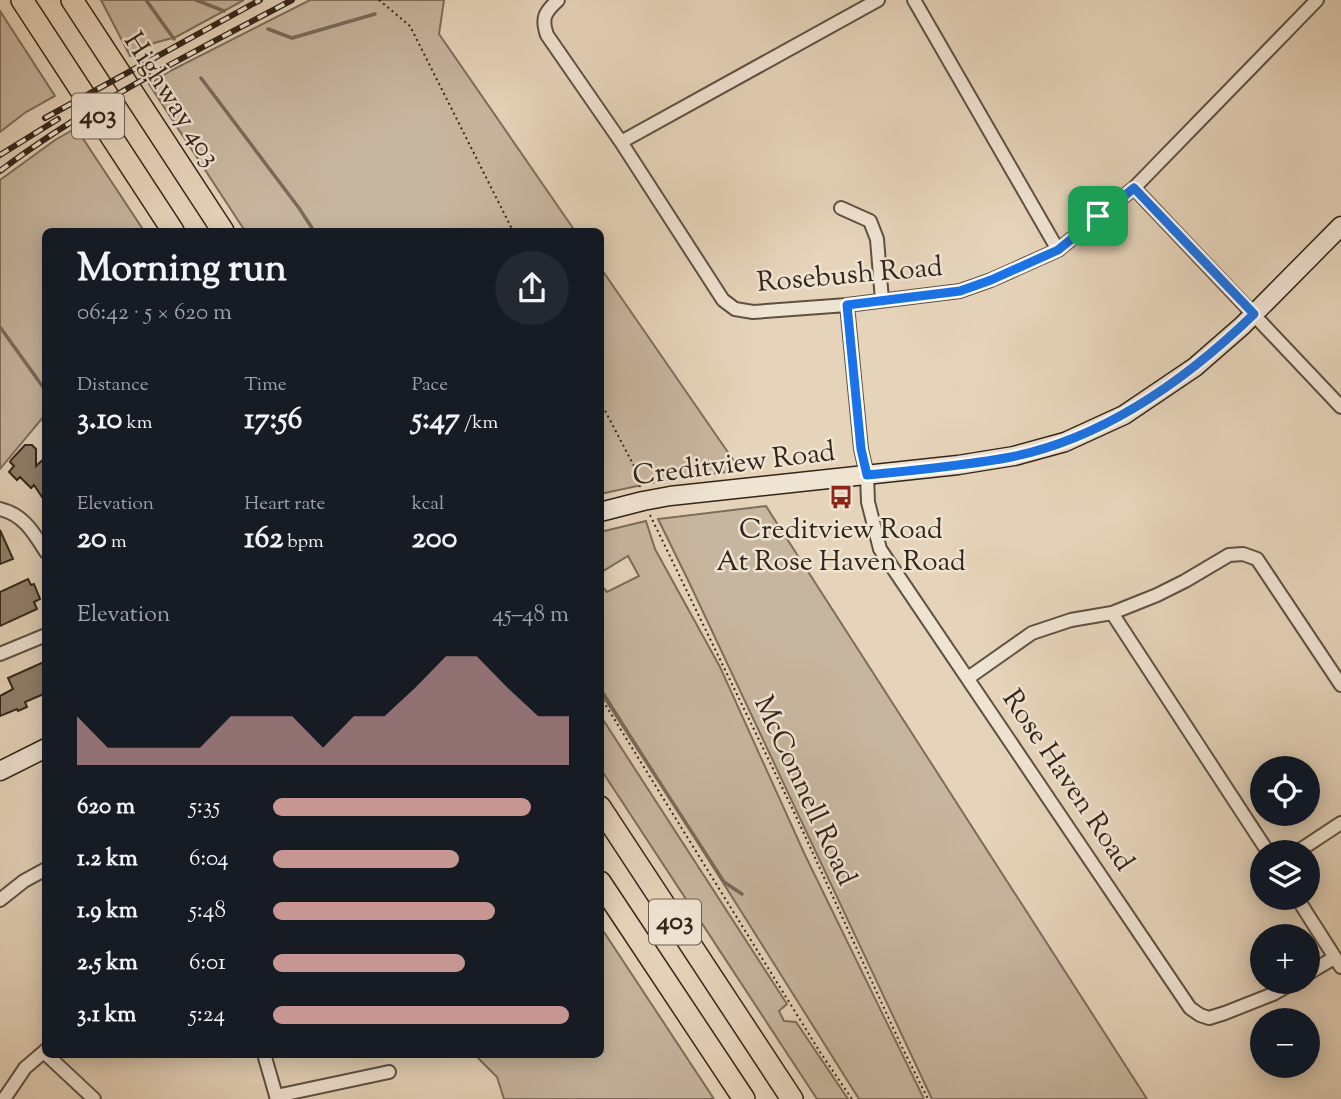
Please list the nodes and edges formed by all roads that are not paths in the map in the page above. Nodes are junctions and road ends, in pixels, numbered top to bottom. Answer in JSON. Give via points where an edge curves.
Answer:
{"nodes":[{"id":1,"x":22,"y":0,"type":"edge"},
{"id":2,"x":72,"y":0,"type":"edge"},
{"id":3,"x":558,"y":0,"type":"edge"},
{"id":4,"x":878,"y":0,"type":"edge"},
{"id":5,"x":915,"y":0,"type":"edge"},
{"id":6,"x":1311,"y":2,"type":"edge"},
{"id":7,"x":621,"y":142,"type":"junction"},
{"id":8,"x":1134,"y":188,"type":"junction"},
{"id":9,"x":841,"y":208,"type":"dead end"},
{"id":10,"x":1341,"y":226,"type":"edge"},
{"id":11,"x":171,"y":228,"type":"edge"},
{"id":12,"x":221,"y":228,"type":"edge"},
{"id":13,"x":1058,"y":250,"type":"junction"},
{"id":14,"x":883,"y":300,"type":"junction"},
{"id":15,"x":847,"y":305,"type":"junction"},
{"id":16,"x":1254,"y":314,"type":"junction"},
{"id":17,"x":1341,"y":407,"type":"edge"},
{"id":18,"x":867,"y":475,"type":"junction"},
{"id":19,"x":0,"y":509,"type":"edge"},
{"id":20,"x":604,"y":511,"type":"edge"},
{"id":21,"x":42,"y":546,"type":"edge"},
{"id":22,"x":1112,"y":613,"type":"junction"},
{"id":23,"x":42,"y":637,"type":"edge"},
{"id":24,"x":0,"y":654,"type":"edge"},
{"id":25,"x":968,"y":678,"type":"junction"},
{"id":26,"x":1341,"y":685,"type":"edge"},
{"id":27,"x":42,"y":750,"type":"edge"},
{"id":28,"x":0,"y":771,"type":"edge"},
{"id":29,"x":604,"y":813,"type":"edge"},
{"id":30,"x":1341,"y":822,"type":"edge"},
{"id":31,"x":1260,"y":840,"type":"edge"},
{"id":32,"x":1315,"y":840,"type":"edge"},
{"id":33,"x":42,"y":871,"type":"edge"},
{"id":34,"x":604,"y":888,"type":"edge"},
{"id":35,"x":0,"y":900,"type":"edge"},
{"id":36,"x":1305,"y":910,"type":"edge"},
{"id":37,"x":1338,"y":963,"type":"edge"},
{"id":38,"x":1320,"y":969,"type":"edge"},
{"id":39,"x":1273,"y":994,"type":"edge"},
{"id":40,"x":42,"y":1054,"type":"edge"},
{"id":41,"x":51,"y":1058,"type":"edge"},
{"id":42,"x":265,"y":1058,"type":"edge"},
{"id":43,"x":389,"y":1072,"type":"dead end"},
{"id":44,"x":276,"y":1097,"type":"edge"},
{"id":45,"x":4,"y":1099,"type":"edge"},
{"id":46,"x":94,"y":1099,"type":"edge"},
{"id":47,"x":744,"y":1099,"type":"edge"},
{"id":48,"x":792,"y":1099,"type":"edge"}],
"edges":[{"from":1,"to":11,"type":"highway","number":"403"},
{"from":2,"to":12,"type":"highway","name":"Highway 403","number":"403"},
{"from":3,"to":7,"type":"street","name":"Rosebush Road","via":[[543,23],[547,35]]},
{"from":4,"to":7,"type":"street"},
{"from":5,"to":13,"type":"street"},
{"from":6,"to":8,"type":"street","name":"Rosebush Road"},
{"from":7,"to":15,"type":"street","name":"Rosebush Road","via":[[723,300],[735,309],[753,312]]},
{"from":8,"to":13,"type":"street","name":"Rosebush Road"},
{"from":8,"to":16,"type":"street"},
{"from":9,"to":14,"type":"street","via":[[870,221],[877,239]]},
{"from":10,"to":16,"type":"main road","name":"Creditview Road"},
{"from":13,"to":14,"type":"street","name":"Rosebush Road","via":[[960,291]]},
{"from":14,"to":15,"type":"street","name":"Rosebush Road"},
{"from":15,"to":18,"type":"street","name":"Rose Haven Road"},
{"from":16,"to":17,"type":"street"},
{"from":16,"to":18,"type":"main road","name":"Creditview Road","via":[[1195,367],[1124,415],[1065,442],[958,466]]},
{"from":18,"to":20,"type":"main road","name":"Creditview Road","via":[[670,496]]},
{"from":18,"to":25,"type":"street","name":"Rose Haven Road","via":[[868,502],[880,549]]},
{"from":19,"to":21,"type":"street","via":[[28,524]]},
{"from":22,"to":25,"type":"street","via":[[1032,633]]},
{"from":22,"to":26,"type":"street","via":[[1175,586],[1229,555],[1243,554],[1257,559]]},
{"from":22,"to":31,"type":"street"},
{"from":23,"to":24,"type":"street"},
{"from":25,"to":39,"type":"street","name":"Rose Haven Road","via":[[1190,1008],[1209,1018]]},
{"from":27,"to":28,"type":"main road"},
{"from":29,"to":48,"type":"highway","number":"403"},
{"from":30,"to":32,"type":"street"},
{"from":33,"to":35,"type":"street"},
{"from":34,"to":47,"type":"highway","number":"403"},
{"from":36,"to":37,"type":"street"},
{"from":37,"to":38,"type":"street"},
{"from":40,"to":45,"type":"street","via":[[25,1068]]},
{"from":41,"to":46,"type":"street"},
{"from":42,"to":44,"type":"street"},
{"from":43,"to":44,"type":"street"}]}
